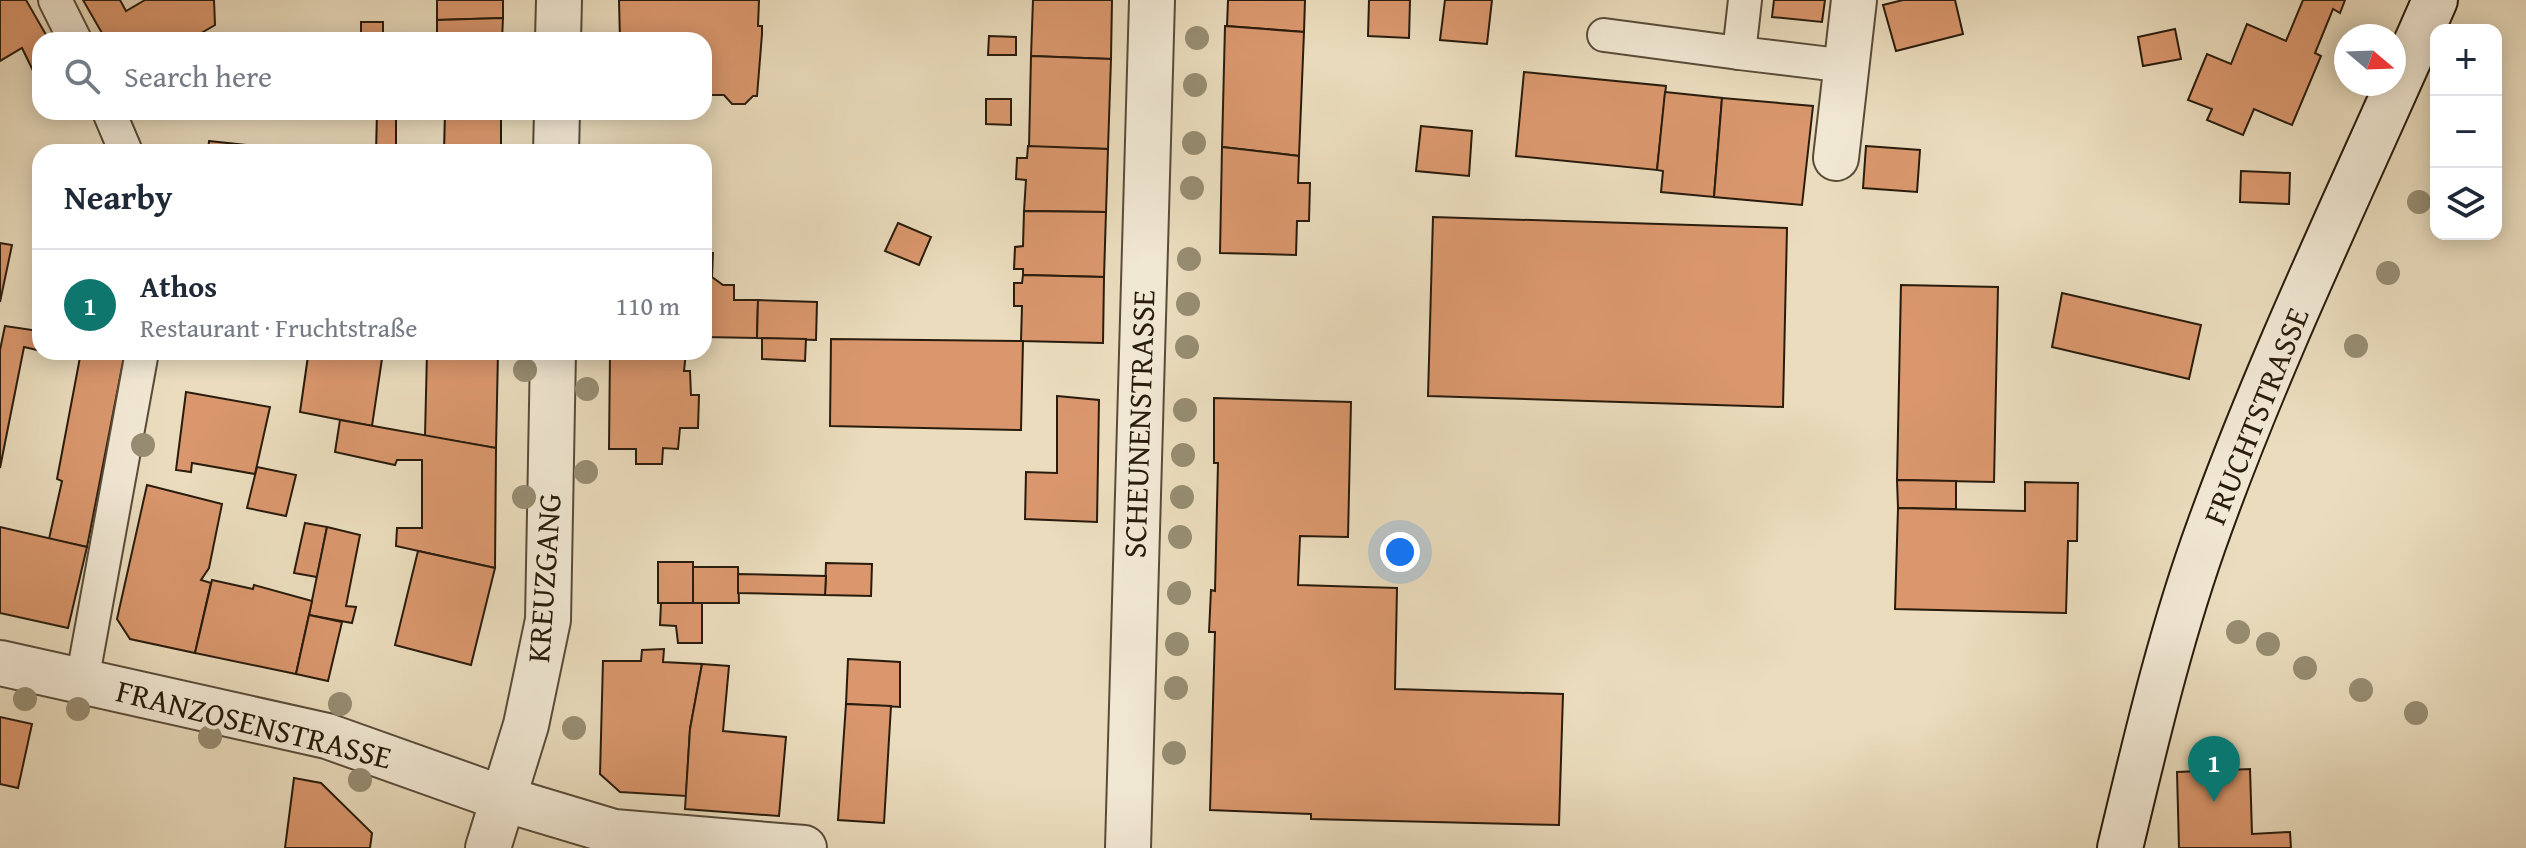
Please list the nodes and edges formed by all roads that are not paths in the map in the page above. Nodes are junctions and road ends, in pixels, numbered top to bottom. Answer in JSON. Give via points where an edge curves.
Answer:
{"nodes":[{"id":1,"x":55,"y":0,"type":"edge"},
{"id":2,"x":559,"y":0,"type":"edge"},
{"id":3,"x":1152,"y":0,"type":"edge"},
{"id":4,"x":1745,"y":0,"type":"edge"},
{"id":5,"x":1854,"y":0,"type":"edge"},
{"id":6,"x":2435,"y":0,"type":"edge"},
{"id":7,"x":71,"y":32,"type":"edge"},
{"id":8,"x":558,"y":32,"type":"edge"},
{"id":9,"x":1604,"y":35,"type":"dead end"},
{"id":10,"x":1739,"y":53,"type":"junction"},
{"id":11,"x":1847,"y":66,"type":"junction"},
{"id":12,"x":112,"y":120,"type":"edge"},
{"id":13,"x":557,"y":120,"type":"edge"},
{"id":14,"x":123,"y":144,"type":"edge"},
{"id":15,"x":556,"y":144,"type":"edge"},
{"id":16,"x":1836,"y":158,"type":"dead end"},
{"id":17,"x":141,"y":360,"type":"edge"},
{"id":18,"x":553,"y":360,"type":"edge"},
{"id":19,"x":0,"y":663,"type":"edge"},
{"id":20,"x":82,"y":681,"type":"junction"},
{"id":21,"x":504,"y":799,"type":"junction"},
{"id":22,"x":488,"y":848,"type":"edge"},
{"id":23,"x":804,"y":848,"type":"edge"},
{"id":24,"x":1128,"y":848,"type":"edge"},
{"id":25,"x":2120,"y":848,"type":"edge"}],
"edges":[{"from":1,"to":7,"type":"lane"},
{"from":2,"to":8,"type":"street"},
{"from":3,"to":24,"type":"street","name":"SCHEUNENSTRASSE"},
{"from":4,"to":10,"type":"lane"},
{"from":5,"to":11,"type":"street"},
{"from":6,"to":25,"type":"street","name":"FRUCHTSTRASSE","via":[[2210,526],[2175,633]]},
{"from":9,"to":10,"type":"lane"},
{"from":10,"to":11,"type":"lane"},
{"from":11,"to":16,"type":"street"},
{"from":12,"to":14,"type":"lane"},
{"from":13,"to":15,"type":"street"},
{"from":17,"to":20,"type":"lane"},
{"from":18,"to":21,"type":"street","name":"KREUZGANG","via":[[548,620]]},
{"from":19,"to":20,"type":"street","name":"FRANZOSENSTRASSE"},
{"from":20,"to":21,"type":"street","name":"FRANZOSENSTRASSE","via":[[327,736]]},
{"from":21,"to":22,"type":"street","name":"KREUZGANG"},
{"from":21,"to":23,"type":"street","name":"FRANZOSENSTRASSE","via":[[614,832]]}]}
